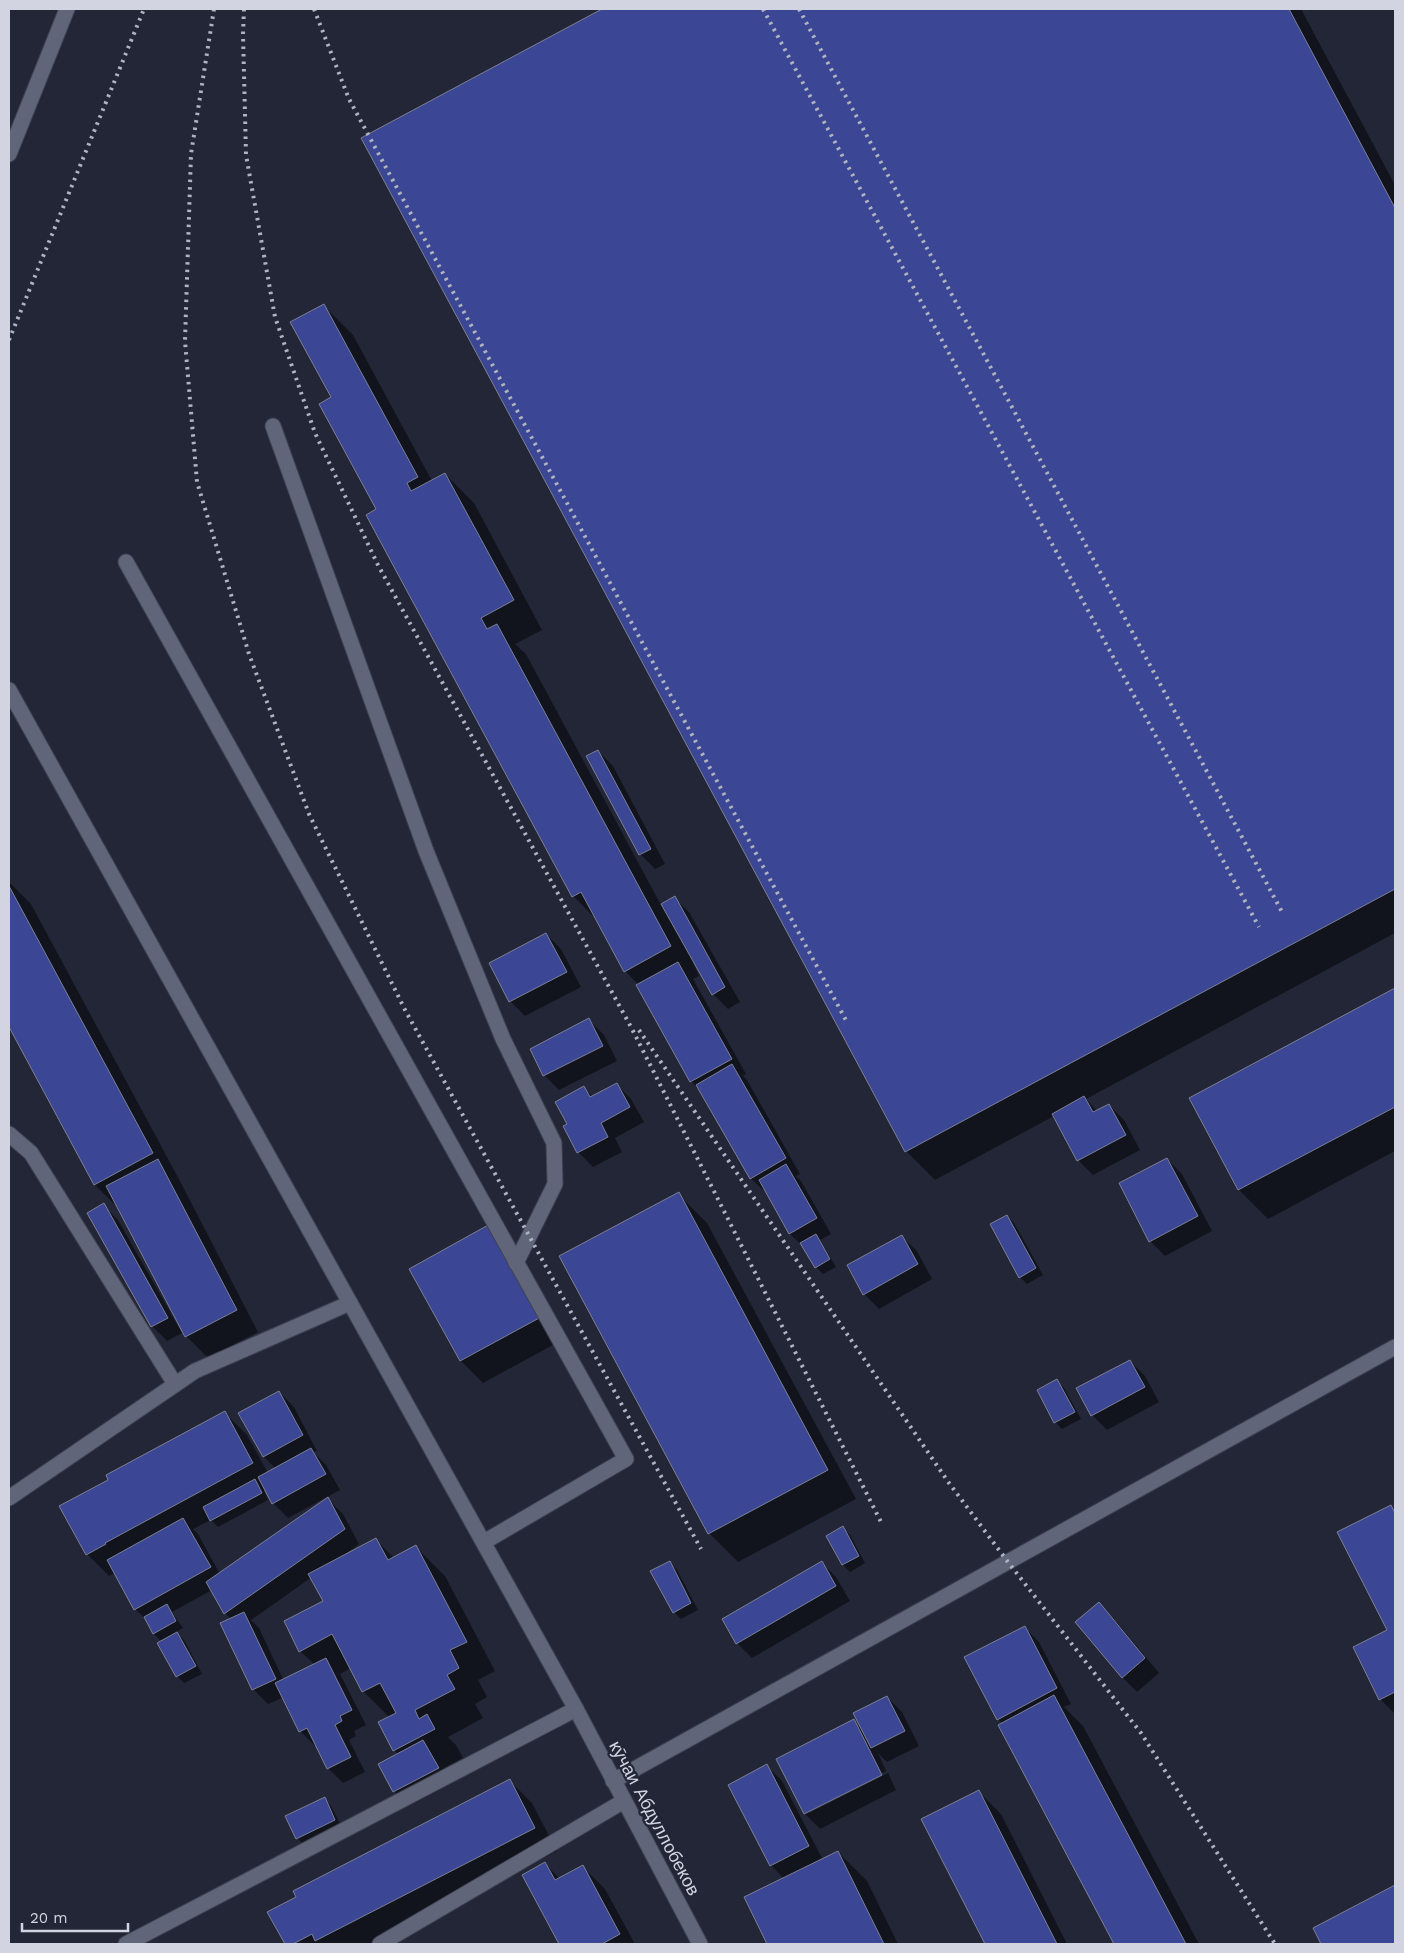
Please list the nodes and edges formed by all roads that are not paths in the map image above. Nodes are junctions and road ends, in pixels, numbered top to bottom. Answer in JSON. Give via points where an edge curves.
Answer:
{"nodes":[{"id":1,"x":67,"y":9,"type":"edge"},
{"id":2,"x":9,"y":154,"type":"edge"},
{"id":3,"x":273,"y":426,"type":"dead end"},
{"id":4,"x":126,"y":562,"type":"dead end"},
{"id":5,"x":9,"y":690,"type":"edge"},
{"id":6,"x":9,"y":1134,"type":"edge"},
{"id":7,"x":516,"y":1263,"type":"junction"},
{"id":8,"x":350,"y":1303,"type":"junction"},
{"id":9,"x":1395,"y":1347,"type":"edge"},
{"id":10,"x":176,"y":1384,"type":"junction"},
{"id":11,"x":9,"y":1498,"type":"edge"},
{"id":12,"x":484,"y":1542,"type":"junction"},
{"id":13,"x":576,"y":1709,"type":"junction"},
{"id":14,"x":613,"y":1781,"type":"junction"},
{"id":15,"x":624,"y":1801,"type":"junction"},
{"id":16,"x":126,"y":1944,"type":"edge"},
{"id":17,"x":380,"y":1944,"type":"edge"},
{"id":18,"x":700,"y":1944,"type":"edge"}],
"edges":[{"from":1,"to":2,"type":"street"},
{"from":3,"to":7,"type":"street","via":[[426,852],[503,1039],[554,1143],[555,1184]]},
{"from":4,"to":7,"type":"street"},
{"from":5,"to":8,"type":"street","name":"кӯчаи Абдуллобеков"},
{"from":6,"to":10,"type":"street","via":[[31,1153]]},
{"from":7,"to":12,"type":"street","via":[[626,1459]]},
{"from":8,"to":10,"type":"street","via":[[195,1371]]},
{"from":8,"to":12,"type":"street","name":"кӯчаи Абдуллобеков"},
{"from":9,"to":14,"type":"street"},
{"from":10,"to":11,"type":"street"},
{"from":12,"to":13,"type":"street","name":"кӯчаи Абдуллобеков"},
{"from":13,"to":14,"type":"street","name":"кӯчаи Абдуллобеков"},
{"from":13,"to":16,"type":"street"},
{"from":14,"to":15,"type":"street","name":"кӯчаи Абдуллобеков"},
{"from":15,"to":17,"type":"street"},
{"from":15,"to":18,"type":"street","name":"кӯчаи Абдуллобеков"}]}
